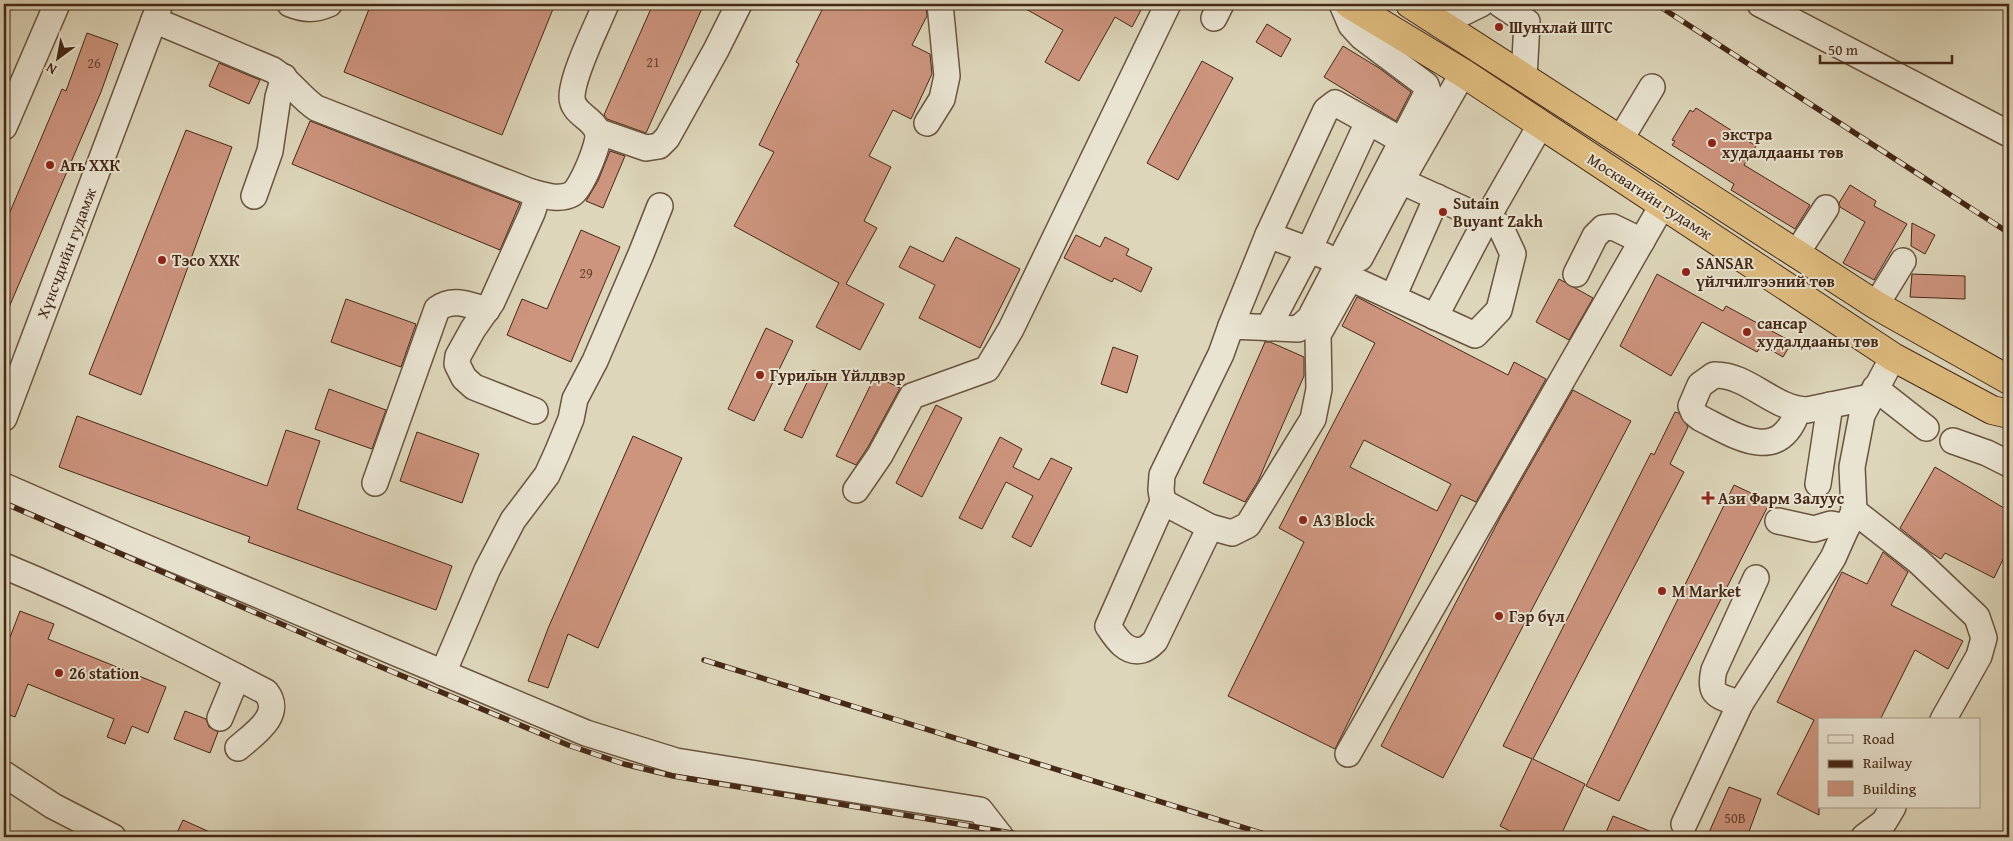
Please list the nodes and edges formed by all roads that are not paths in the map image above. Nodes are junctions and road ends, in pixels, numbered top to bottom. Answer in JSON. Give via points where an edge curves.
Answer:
{"nodes":[{"id":1,"x":57,"y":4,"type":"edge"},
{"id":2,"x":290,"y":4,"type":"edge"},
{"id":3,"x":329,"y":4,"type":"edge"},
{"id":4,"x":606,"y":4,"type":"edge"},
{"id":5,"x":739,"y":4,"type":"edge"},
{"id":6,"x":940,"y":4,"type":"edge"},
{"id":7,"x":1168,"y":4,"type":"edge"},
{"id":8,"x":1342,"y":4,"type":"edge"},
{"id":9,"x":1349,"y":4,"type":"edge"},
{"id":10,"x":1410,"y":4,"type":"edge"},
{"id":11,"x":1481,"y":4,"type":"edge"},
{"id":12,"x":1500,"y":4,"type":"edge"},
{"id":13,"x":1760,"y":4,"type":"edge"},
{"id":14,"x":157,"y":12,"type":"edge"},
{"id":15,"x":1442,"y":23,"type":"junction"},
{"id":16,"x":1463,"y":73,"type":"junction"},
{"id":17,"x":284,"y":77,"type":"junction"},
{"id":18,"x":1524,"y":78,"type":"junction"},
{"id":19,"x":1652,"y":87,"type":"dead end"},
{"id":20,"x":1368,"y":122,"type":"junction"},
{"id":21,"x":927,"y":123,"type":"dead end"},
{"id":22,"x":1541,"y":124,"type":"junction"},
{"id":23,"x":4,"y":128,"type":"edge"},
{"id":24,"x":597,"y":131,"type":"junction"},
{"id":25,"x":2009,"y":134,"type":"edge"},
{"id":26,"x":1620,"y":140,"type":"junction"},
{"id":27,"x":1403,"y":141,"type":"junction"},
{"id":28,"x":1401,"y":181,"type":"junction"},
{"id":29,"x":531,"y":192,"type":"junction"},
{"id":30,"x":254,"y":196,"type":"dead end"},
{"id":31,"x":1437,"y":198,"type":"junction"},
{"id":32,"x":1664,"y":204,"type":"junction"},
{"id":33,"x":660,"y":206,"type":"dead end"},
{"id":34,"x":1826,"y":208,"type":"dead end"},
{"id":35,"x":1486,"y":220,"type":"junction"},
{"id":36,"x":1268,"y":235,"type":"junction"},
{"id":37,"x":1642,"y":241,"type":"junction"},
{"id":38,"x":1309,"y":250,"type":"junction"},
{"id":39,"x":1796,"y":254,"type":"junction"},
{"id":40,"x":1902,"y":261,"type":"dead end"},
{"id":41,"x":1344,"y":270,"type":"junction"},
{"id":42,"x":1576,"y":274,"type":"dead end"},
{"id":43,"x":1393,"y":297,"type":"junction"},
{"id":44,"x":1876,"y":305,"type":"junction"},
{"id":45,"x":487,"y":310,"type":"junction"},
{"id":46,"x":1435,"y":317,"type":"junction"},
{"id":47,"x":1231,"y":326,"type":"junction"},
{"id":48,"x":1268,"y":328,"type":"junction"},
{"id":49,"x":1893,"y":357,"type":"junction"},
{"id":50,"x":2009,"y":380,"type":"edge"},
{"id":51,"x":1872,"y":392,"type":"junction"},
{"id":52,"x":1830,"y":405,"type":"junction"},
{"id":53,"x":1798,"y":410,"type":"dead end"},
{"id":54,"x":535,"y":412,"type":"dead end"},
{"id":55,"x":2009,"y":414,"type":"edge"},
{"id":56,"x":4,"y":418,"type":"edge"},
{"id":57,"x":1926,"y":428,"type":"dead end"},
{"id":58,"x":1953,"y":441,"type":"dead end"},
{"id":59,"x":2009,"y":464,"type":"edge"},
{"id":60,"x":375,"y":482,"type":"dead end"},
{"id":61,"x":1818,"y":484,"type":"dead end"},
{"id":62,"x":4,"y":486,"type":"edge"},
{"id":63,"x":856,"y":490,"type":"dead end"},
{"id":64,"x":1163,"y":502,"type":"junction"},
{"id":65,"x":1850,"y":519,"type":"junction"},
{"id":66,"x":1778,"y":521,"type":"dead end"},
{"id":67,"x":1210,"y":526,"type":"junction"},
{"id":68,"x":4,"y":566,"type":"edge"},
{"id":69,"x":1756,"y":578,"type":"dead end"},
{"id":70,"x":443,"y":673,"type":"junction"},
{"id":71,"x":237,"y":677,"type":"junction"},
{"id":72,"x":1740,"y":704,"type":"junction"},
{"id":73,"x":220,"y":718,"type":"dead end"},
{"id":74,"x":1944,"y":718,"type":"edge"},
{"id":75,"x":238,"y":748,"type":"dead end"},
{"id":76,"x":1348,"y":754,"type":"dead end"},
{"id":77,"x":4,"y":774,"type":"edge"},
{"id":78,"x":1891,"y":808,"type":"edge"},
{"id":79,"x":1684,"y":824,"type":"dead end"},
{"id":80,"x":113,"y":837,"type":"edge"},
{"id":81,"x":1001,"y":837,"type":"edge"},
{"id":82,"x":1864,"y":837,"type":"edge"}],
"edges":[{"from":1,"to":23,"type":"street"},
{"from":2,"to":3,"type":"street","via":[[315,9]]},
{"from":4,"to":24,"type":"street","via":[[572,95],[576,108]]},
{"from":5,"to":24,"type":"street","via":[[667,138],[659,146],[646,148]]},
{"from":6,"to":21,"type":"street","via":[[947,76],[942,99]]},
{"from":7,"to":63,"type":"street","via":[[1011,329],[987,369],[912,396],[880,455]]},
{"from":8,"to":27,"type":"street","via":[[1351,25],[1362,37],[1427,88]]},
{"from":9,"to":16,"type":"highway","name":"Москвагийн гудамж"},
{"from":10,"to":15,"type":"highway","name":"Москвагийн гудамж"},
{"from":11,"to":15,"type":"street"},
{"from":12,"to":18,"type":"street","via":[[1527,22]]},
{"from":13,"to":25,"type":"street"},
{"from":14,"to":17,"type":"street"},
{"from":14,"to":56,"type":"street","name":"Хүнсчдийн гудамж"},
{"from":15,"to":18,"type":"highway","name":"Москвагийн гудамж"},
{"from":16,"to":22,"type":"highway","name":"Москвагийн гудамж"},
{"from":16,"to":28,"type":"street"},
{"from":17,"to":29,"type":"street","via":[[304,100],[316,108]]},
{"from":17,"to":30,"type":"street","via":[[270,151]]},
{"from":18,"to":26,"type":"highway","name":"Москвагийн гудамж"},
{"from":19,"to":26,"type":"street"},
{"from":20,"to":27,"type":"street"},
{"from":20,"to":36,"type":"street","via":[[1335,103],[1326,110]]},
{"from":20,"to":38,"type":"street"},
{"from":22,"to":32,"type":"highway","name":"Москвагийн гудамж"},
{"from":22,"to":35,"type":"street"},
{"from":24,"to":29,"type":"street","via":[[596,149],[573,193],[557,197]]},
{"from":26,"to":39,"type":"highway","name":"Москвагийн гудамж"},
{"from":27,"to":41,"type":"street"},
{"from":28,"to":31,"type":"street"},
{"from":28,"to":41,"type":"street"},
{"from":29,"to":45,"type":"street","via":[[536,202],[532,214]]},
{"from":31,"to":35,"type":"street"},
{"from":31,"to":43,"type":"street"},
{"from":32,"to":37,"type":"street"},
{"from":32,"to":49,"type":"highway","name":"Москвагийн гудамж"},
{"from":33,"to":70,"type":"street","via":[[595,360],[575,399],[558,453],[547,475],[513,520]]},
{"from":34,"to":39,"type":"street"},
{"from":35,"to":46,"type":"street"},
{"from":35,"to":46,"type":"street","via":[[1500,226],[1513,254],[1499,310],[1475,335]]},
{"from":36,"to":38,"type":"street"},
{"from":36,"to":47,"type":"street"},
{"from":37,"to":42,"type":"street","via":[[1613,227],[1603,228]]},
{"from":37,"to":76,"type":"street"},
{"from":38,"to":41,"type":"street"},
{"from":38,"to":48,"type":"street"},
{"from":39,"to":44,"type":"highway","name":"Москвагийн гудамж"},
{"from":40,"to":44,"type":"street"},
{"from":41,"to":43,"type":"street"},
{"from":41,"to":48,"type":"street","via":[[1310,318],[1298,329]]},
{"from":41,"to":67,"type":"street","via":[[1318,334],[1319,389],[1313,418],[1248,525],[1232,533]]},
{"from":43,"to":46,"type":"street"},
{"from":44,"to":50,"type":"highway","name":"Москвагийн гудамж"},
{"from":45,"to":54,"type":"street","via":[[472,329],[458,356],[459,371],[474,388]]},
{"from":45,"to":60,"type":"street","via":[[456,302],[437,309]]},
{"from":47,"to":48,"type":"street"},
{"from":47,"to":64,"type":"street","via":[[1221,354],[1162,475]]},
{"from":49,"to":51,"type":"street"},
{"from":49,"to":55,"type":"highway","name":"Москвагийн гудамж","via":[[1992,410]]},
{"from":51,"to":52,"type":"street"},
{"from":51,"to":57,"type":"street"},
{"from":51,"to":65,"type":"street","via":[[1862,415],[1852,467]]},
{"from":52,"to":53,"type":"street"},
{"from":52,"to":61,"type":"street"},
{"from":58,"to":59,"type":"street","via":[[1987,452]]},
{"from":62,"to":70,"type":"street"},
{"from":64,"to":67,"type":"street"},
{"from":64,"to":67,"type":"street","via":[[1108,626],[1128,649],[1142,650],[1155,641]]},
{"from":65,"to":66,"type":"street","via":[[1814,529]]},
{"from":65,"to":72,"type":"street","via":[[1834,558]]},
{"from":65,"to":74,"type":"street","via":[[1918,561],[1977,616],[1984,638],[1979,656]]},
{"from":68,"to":71,"type":"street","via":[[78,597]]},
{"from":69,"to":72,"type":"street","via":[[1714,670],[1711,685],[1716,694]]},
{"from":70,"to":81,"type":"street","via":[[586,733],[676,761],[980,810]]},
{"from":71,"to":73,"type":"street"},
{"from":71,"to":75,"type":"street","via":[[266,692],[272,700],[272,710],[265,724]]},
{"from":72,"to":79,"type":"street"},
{"from":77,"to":80,"type":"street","via":[[52,806]]},
{"from":78,"to":82,"type":"street","via":[[1884,822]]}]}
